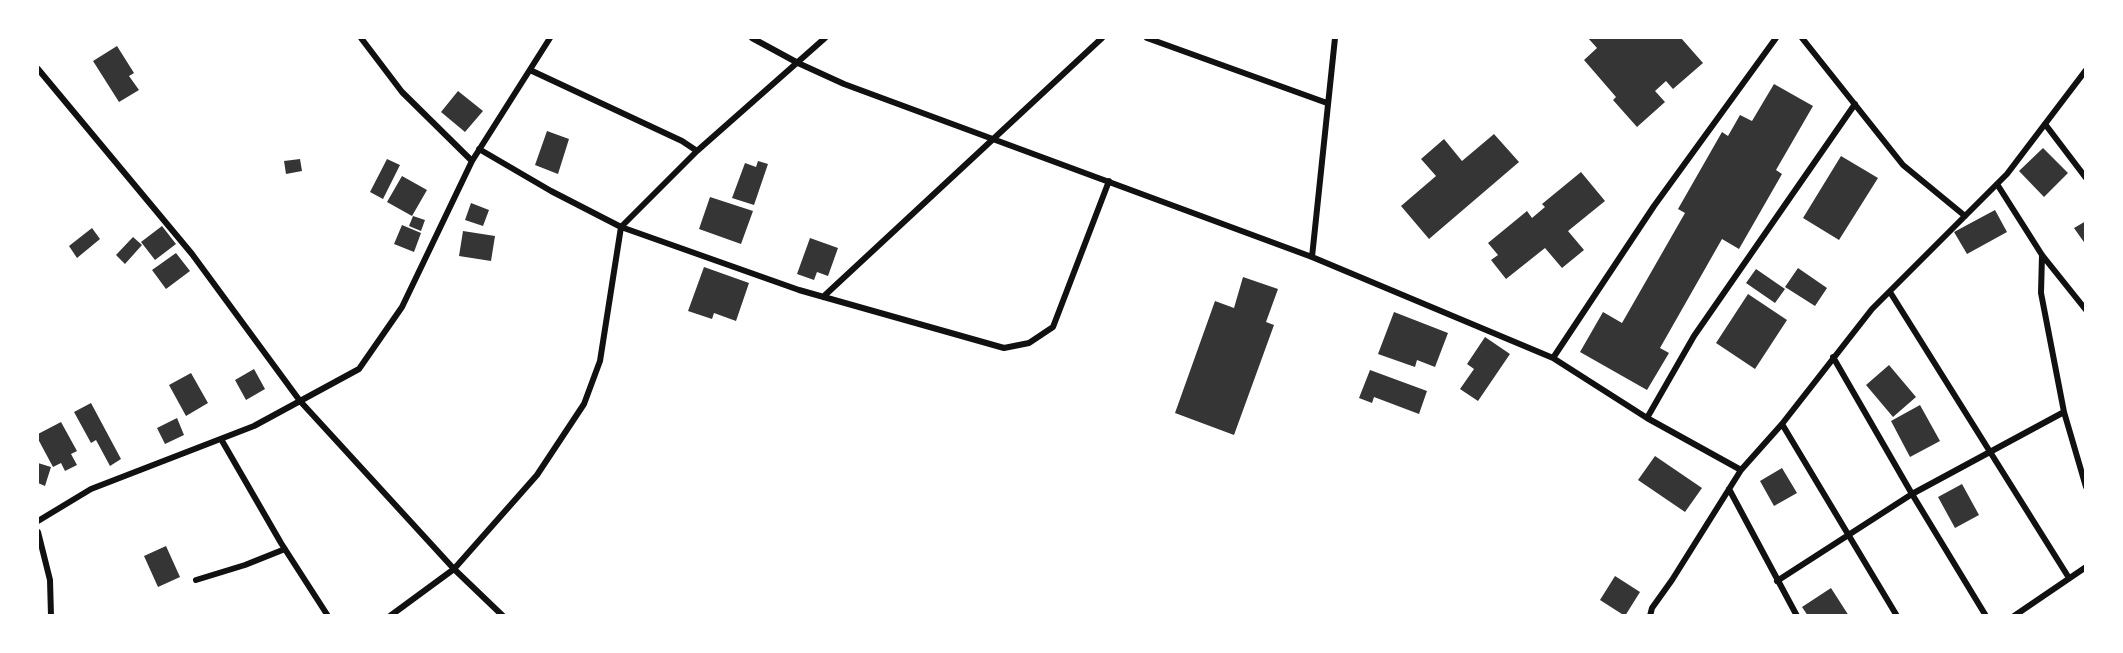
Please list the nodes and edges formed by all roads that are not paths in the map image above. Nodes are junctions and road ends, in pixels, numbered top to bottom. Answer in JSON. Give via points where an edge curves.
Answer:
{"nodes":[{"id":1,"x":361,"y":38,"type":"edge"},
{"id":2,"x":550,"y":38,"type":"edge"},
{"id":3,"x":752,"y":38,"type":"edge"},
{"id":4,"x":825,"y":38,"type":"edge"},
{"id":5,"x":1102,"y":38,"type":"edge"},
{"id":6,"x":1147,"y":38,"type":"edge"},
{"id":7,"x":1335,"y":38,"type":"edge"},
{"id":8,"x":1776,"y":38,"type":"edge"},
{"id":9,"x":1802,"y":38,"type":"edge"},
{"id":10,"x":798,"y":63,"type":"junction"},
{"id":11,"x":38,"y":69,"type":"edge"},
{"id":12,"x":530,"y":70,"type":"junction"},
{"id":13,"x":2085,"y":70,"type":"edge"},
{"id":14,"x":1327,"y":104,"type":"junction"},
{"id":15,"x":1855,"y":104,"type":"junction"},
{"id":16,"x":2045,"y":124,"type":"junction"},
{"id":17,"x":992,"y":139,"type":"junction"},
{"id":18,"x":479,"y":149,"type":"junction"},
{"id":19,"x":697,"y":151,"type":"junction"},
{"id":20,"x":472,"y":161,"type":"junction"},
{"id":21,"x":2085,"y":178,"type":"edge"},
{"id":22,"x":1109,"y":181,"type":"junction"},
{"id":23,"x":1997,"y":184,"type":"junction"},
{"id":24,"x":1965,"y":216,"type":"junction"},
{"id":25,"x":621,"y":227,"type":"junction"},
{"id":26,"x":2042,"y":255,"type":"junction"},
{"id":27,"x":1312,"y":257,"type":"junction"},
{"id":28,"x":1890,"y":292,"type":"junction"},
{"id":29,"x":823,"y":297,"type":"junction"},
{"id":30,"x":2085,"y":310,"type":"edge"},
{"id":31,"x":1833,"y":357,"type":"junction"},
{"id":32,"x":1553,"y":358,"type":"junction"},
{"id":33,"x":300,"y":401,"type":"junction"},
{"id":34,"x":2064,"y":412,"type":"junction"},
{"id":35,"x":1647,"y":418,"type":"junction"},
{"id":36,"x":1782,"y":424,"type":"junction"},
{"id":37,"x":221,"y":439,"type":"junction"},
{"id":38,"x":1991,"y":451,"type":"junction"},
{"id":39,"x":1741,"y":470,"type":"junction"},
{"id":40,"x":2085,"y":487,"type":"edge"},
{"id":41,"x":1729,"y":489,"type":"junction"},
{"id":42,"x":1912,"y":494,"type":"junction"},
{"id":43,"x":40,"y":520,"type":"edge"},
{"id":44,"x":38,"y":530,"type":"edge"},
{"id":45,"x":1849,"y":536,"type":"junction"},
{"id":46,"x":285,"y":549,"type":"junction"},
{"id":47,"x":2085,"y":567,"type":"edge"},
{"id":48,"x":454,"y":569,"type":"junction"},
{"id":49,"x":2069,"y":578,"type":"junction"},
{"id":50,"x":195,"y":580,"type":"dead end"},
{"id":51,"x":1777,"y":581,"type":"junction"},
{"id":52,"x":51,"y":615,"type":"edge"},
{"id":53,"x":328,"y":615,"type":"edge"},
{"id":54,"x":390,"y":615,"type":"edge"},
{"id":55,"x":503,"y":615,"type":"edge"},
{"id":56,"x":1650,"y":615,"type":"edge"},
{"id":57,"x":1797,"y":615,"type":"edge"},
{"id":58,"x":1897,"y":615,"type":"edge"},
{"id":59,"x":1986,"y":615,"type":"edge"},
{"id":60,"x":2014,"y":615,"type":"edge"}],
"edges":[{"from":1,"to":20,"type":"street","via":[[402,92]]},
{"from":2,"to":12,"type":"street"},
{"from":3,"to":10,"type":"street"},
{"from":4,"to":10,"type":"street"},
{"from":5,"to":17,"type":"street"},
{"from":6,"to":14,"type":"street"},
{"from":7,"to":14,"type":"street"},
{"from":8,"to":32,"type":"street","via":[[1654,206]]},
{"from":9,"to":15,"type":"street"},
{"from":10,"to":17,"type":"street"},
{"from":10,"to":19,"type":"street"},
{"from":11,"to":33,"type":"street","via":[[192,254]]},
{"from":12,"to":18,"type":"street"},
{"from":12,"to":19,"type":"street"},
{"from":13,"to":16,"type":"street"},
{"from":14,"to":27,"type":"street"},
{"from":15,"to":24,"type":"street","via":[[1903,165]]},
{"from":15,"to":35,"type":"street","via":[[1694,336]]},
{"from":16,"to":21,"type":"street"},
{"from":16,"to":23,"type":"street"},
{"from":17,"to":22,"type":"street"},
{"from":17,"to":29,"type":"street"},
{"from":18,"to":20,"type":"street"},
{"from":18,"to":25,"type":"street"},
{"from":19,"to":25,"type":"street"},
{"from":20,"to":33,"type":"street","via":[[402,307],[359,369]]},
{"from":22,"to":27,"type":"street"},
{"from":22,"to":29,"type":"street","via":[[1053,327],[1029,343],[1004,348]]},
{"from":23,"to":24,"type":"street"},
{"from":23,"to":26,"type":"street"},
{"from":24,"to":28,"type":"street"},
{"from":25,"to":29,"type":"street"},
{"from":25,"to":48,"type":"street","via":[[600,361],[584,404],[537,475]]},
{"from":26,"to":30,"type":"street"},
{"from":26,"to":34,"type":"street","via":[[2041,293]]},
{"from":27,"to":32,"type":"street"},
{"from":28,"to":31,"type":"street"},
{"from":28,"to":38,"type":"street"},
{"from":31,"to":36,"type":"street"},
{"from":31,"to":42,"type":"street"},
{"from":32,"to":35,"type":"street"},
{"from":33,"to":37,"type":"street"},
{"from":33,"to":48,"type":"street"},
{"from":34,"to":38,"type":"street"},
{"from":34,"to":40,"type":"street"},
{"from":35,"to":39,"type":"street"},
{"from":36,"to":39,"type":"street"},
{"from":36,"to":45,"type":"street"},
{"from":37,"to":43,"type":"street","via":[[91,489]]},
{"from":37,"to":46,"type":"street"},
{"from":38,"to":42,"type":"street"},
{"from":38,"to":49,"type":"street"},
{"from":39,"to":41,"type":"street"},
{"from":41,"to":51,"type":"street"},
{"from":41,"to":56,"type":"street"},
{"from":42,"to":45,"type":"street"},
{"from":42,"to":59,"type":"street"},
{"from":43,"to":44,"type":"street"},
{"from":44,"to":52,"type":"street","via":[[50,580]]},
{"from":45,"to":51,"type":"street"},
{"from":45,"to":58,"type":"street"},
{"from":46,"to":50,"type":"street"},
{"from":46,"to":53,"type":"street"},
{"from":47,"to":49,"type":"street"},
{"from":48,"to":54,"type":"street"},
{"from":48,"to":55,"type":"street"},
{"from":49,"to":60,"type":"street"},
{"from":51,"to":57,"type":"street"}]}
